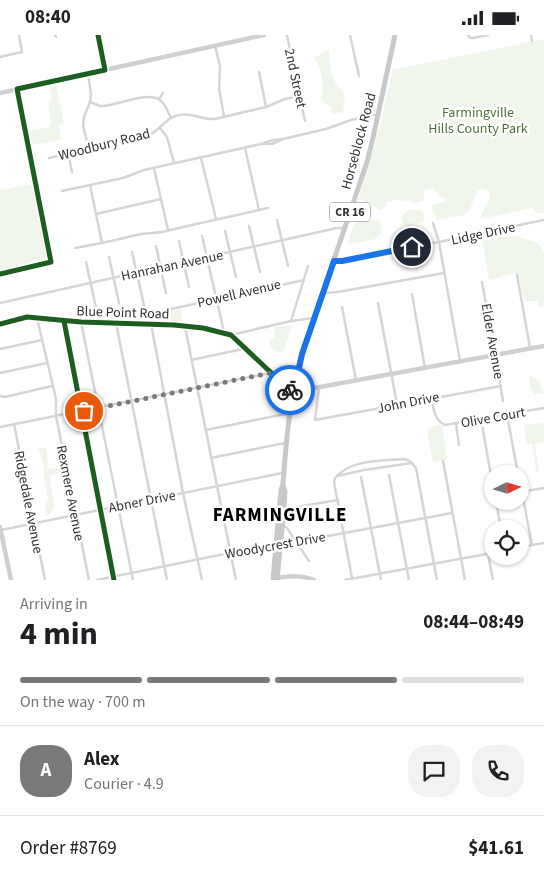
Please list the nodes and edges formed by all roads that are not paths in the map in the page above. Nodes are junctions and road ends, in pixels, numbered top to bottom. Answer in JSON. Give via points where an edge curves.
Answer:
{"nodes":[{"id":1,"x":19,"y":35,"type":"edge"},
{"id":2,"x":98,"y":35,"type":"edge"},
{"id":3,"x":264,"y":35,"type":"edge"},
{"id":4,"x":287,"y":35,"type":"edge"},
{"id":5,"x":350,"y":35,"type":"edge"},
{"id":6,"x":395,"y":35,"type":"edge"},
{"id":7,"x":468,"y":35,"type":"edge"},
{"id":8,"x":488,"y":35,"type":"edge"},
{"id":9,"x":531,"y":35,"type":"edge"},
{"id":10,"x":532,"y":41,"type":"dead end"},
{"id":11,"x":215,"y":46,"type":"junction"},
{"id":12,"x":0,"y":57,"type":"edge"},
{"id":13,"x":105,"y":70,"type":"junction"},
{"id":14,"x":258,"y":72,"type":"dead end"},
{"id":15,"x":88,"y":74,"type":"junction"},
{"id":16,"x":359,"y":76,"type":"dead end"},
{"id":17,"x":0,"y":93,"type":"edge"},
{"id":18,"x":164,"y":93,"type":"dead end"},
{"id":19,"x":300,"y":96,"type":"junction"},
{"id":20,"x":158,"y":99,"type":"junction"},
{"id":21,"x":90,"y":102,"type":"junction"},
{"id":22,"x":266,"y":107,"type":"junction"},
{"id":23,"x":378,"y":115,"type":"junction"},
{"id":24,"x":225,"y":116,"type":"junction"},
{"id":25,"x":171,"y":118,"type":"junction"},
{"id":26,"x":306,"y":121,"type":"dead end"},
{"id":27,"x":160,"y":128,"type":"junction"},
{"id":28,"x":245,"y":148,"type":"junction"},
{"id":29,"x":89,"y":149,"type":"junction"},
{"id":30,"x":68,"y":154,"type":"junction"},
{"id":31,"x":201,"y":157,"type":"junction"},
{"id":32,"x":49,"y":158,"type":"dead end"},
{"id":33,"x":174,"y":163,"type":"junction"},
{"id":34,"x":154,"y":168,"type":"junction"},
{"id":35,"x":72,"y":172,"type":"dead end"},
{"id":36,"x":90,"y":185,"type":"junction"},
{"id":37,"x":62,"y":191,"type":"dead end"},
{"id":38,"x":161,"y":199,"type":"junction"},
{"id":39,"x":268,"y":207,"type":"dead end"},
{"id":40,"x":258,"y":210,"type":"junction"},
{"id":41,"x":96,"y":214,"type":"junction"},
{"id":42,"x":216,"y":219,"type":"junction"},
{"id":43,"x":277,"y":220,"type":"dead end"},
{"id":44,"x":544,"y":220,"type":"edge"},
{"id":45,"x":433,"y":223,"type":"dead end"},
{"id":46,"x":249,"y":226,"type":"dead end"},
{"id":47,"x":345,"y":228,"type":"junction"},
{"id":48,"x":168,"y":230,"type":"junction"},
{"id":49,"x":226,"y":231,"type":"dead end"},
{"id":50,"x":202,"y":236,"type":"dead end"},
{"id":51,"x":282,"y":240,"type":"junction"},
{"id":52,"x":179,"y":241,"type":"dead end"},
{"id":53,"x":102,"y":243,"type":"junction"},
{"id":54,"x":438,"y":243,"type":"junction"},
{"id":55,"x":156,"y":246,"type":"dead end"},
{"id":56,"x":253,"y":247,"type":"junction"},
{"id":57,"x":75,"y":248,"type":"dead end"},
{"id":58,"x":132,"y":252,"type":"dead end"},
{"id":59,"x":230,"y":252,"type":"junction"},
{"id":60,"x":109,"y":257,"type":"dead end"},
{"id":61,"x":207,"y":257,"type":"junction"},
{"id":62,"x":334,"y":261,"type":"junction"},
{"id":63,"x":86,"y":262,"type":"dead end"},
{"id":64,"x":184,"y":262,"type":"junction"},
{"id":65,"x":288,"y":266,"type":"dead end"},
{"id":66,"x":308,"y":266,"type":"dead end"},
{"id":67,"x":160,"y":267,"type":"junction"},
{"id":68,"x":260,"y":271,"type":"dead end"},
{"id":69,"x":137,"y":272,"type":"junction"},
{"id":70,"x":444,"y":273,"type":"junction"},
{"id":71,"x":517,"y":275,"type":"dead end"},
{"id":72,"x":236,"y":277,"type":"dead end"},
{"id":73,"x":113,"y":278,"type":"junction"},
{"id":74,"x":304,"y":279,"type":"junction"},
{"id":75,"x":482,"y":282,"type":"dead end"},
{"id":76,"x":90,"y":283,"type":"junction"},
{"id":77,"x":189,"y":287,"type":"dead end"},
{"id":78,"x":166,"y":293,"type":"dead end"},
{"id":79,"x":323,"y":293,"type":"junction"},
{"id":80,"x":412,"y":294,"type":"dead end"},
{"id":81,"x":216,"y":298,"type":"junction"},
{"id":82,"x":0,"y":303,"type":"edge"},
{"id":83,"x":119,"y":303,"type":"dead end"},
{"id":84,"x":378,"y":303,"type":"dead end"},
{"id":85,"x":342,"y":307,"type":"dead end"},
{"id":86,"x":146,"y":315,"type":"junction"},
{"id":87,"x":37,"y":318,"type":"junction"},
{"id":88,"x":314,"y":318,"type":"junction"},
{"id":89,"x":291,"y":321,"type":"junction"},
{"id":90,"x":82,"y":322,"type":"junction"},
{"id":91,"x":99,"y":322,"type":"junction"},
{"id":92,"x":116,"y":323,"type":"junction"},
{"id":93,"x":0,"y":324,"type":"edge"},
{"id":94,"x":151,"y":324,"type":"junction"},
{"id":95,"x":185,"y":327,"type":"junction"},
{"id":96,"x":224,"y":332,"type":"junction"},
{"id":97,"x":231,"y":335,"type":"junction"},
{"id":98,"x":42,"y":340,"type":"junction"},
{"id":99,"x":544,"y":346,"type":"edge"},
{"id":100,"x":530,"y":348,"type":"junction"},
{"id":101,"x":0,"y":349,"type":"edge"},
{"id":102,"x":245,"y":349,"type":"junction"},
{"id":103,"x":495,"y":355,"type":"junction"},
{"id":104,"x":192,"y":360,"type":"junction"},
{"id":105,"x":460,"y":362,"type":"junction"},
{"id":106,"x":47,"y":363,"type":"junction"},
{"id":107,"x":425,"y":368,"type":"junction"},
{"id":108,"x":0,"y":373,"type":"edge"},
{"id":109,"x":270,"y":373,"type":"junction"},
{"id":110,"x":391,"y":375,"type":"junction"},
{"id":111,"x":356,"y":380,"type":"junction"},
{"id":112,"x":52,"y":386,"type":"junction"},
{"id":113,"x":501,"y":386,"type":"junction"},
{"id":114,"x":197,"y":388,"type":"junction"},
{"id":115,"x":319,"y":388,"type":"junction"},
{"id":116,"x":294,"y":391,"type":"junction"},
{"id":117,"x":164,"y":394,"type":"junction"},
{"id":118,"x":0,"y":396,"type":"edge"},
{"id":119,"x":432,"y":398,"type":"junction"},
{"id":120,"x":132,"y":401,"type":"junction"},
{"id":121,"x":504,"y":401,"type":"dead end"},
{"id":122,"x":397,"y":404,"type":"junction"},
{"id":123,"x":98,"y":408,"type":"junction"},
{"id":124,"x":544,"y":408,"type":"edge"},
{"id":125,"x":290,"y":415,"type":"junction"},
{"id":126,"x":507,"y":415,"type":"junction"},
{"id":127,"x":56,"y":416,"type":"junction"},
{"id":128,"x":481,"y":419,"type":"junction"},
{"id":129,"x":456,"y":424,"type":"junction"},
{"id":130,"x":14,"y":425,"type":"junction"},
{"id":131,"x":0,"y":427,"type":"edge"},
{"id":132,"x":206,"y":430,"type":"junction"},
{"id":133,"x":287,"y":443,"type":"junction"},
{"id":134,"x":460,"y":445,"type":"dead end"},
{"id":135,"x":211,"y":458,"type":"junction"},
{"id":136,"x":443,"y":461,"type":"dead end"},
{"id":137,"x":412,"y":463,"type":"junction"},
{"id":138,"x":489,"y":465,"type":"edge"},
{"id":139,"x":516,"y":465,"type":"edge"},
{"id":140,"x":284,"y":473,"type":"junction"},
{"id":141,"x":389,"y":475,"type":"dead end"},
{"id":142,"x":361,"y":477,"type":"dead end"},
{"id":143,"x":334,"y":478,"type":"junction"},
{"id":144,"x":216,"y":486,"type":"junction"},
{"id":145,"x":544,"y":488,"type":"edge"},
{"id":146,"x":529,"y":491,"type":"edge"},
{"id":147,"x":183,"y":493,"type":"junction"},
{"id":148,"x":151,"y":499,"type":"junction"},
{"id":149,"x":338,"y":500,"type":"junction"},
{"id":150,"x":118,"y":506,"type":"junction"},
{"id":151,"x":282,"y":510,"type":"junction"},
{"id":152,"x":525,"y":510,"type":"edge"},
{"id":153,"x":452,"y":513,"type":"junction"},
{"id":154,"x":75,"y":514,"type":"junction"},
{"id":155,"x":426,"y":517,"type":"junction"},
{"id":156,"x":224,"y":522,"type":"junction"},
{"id":157,"x":398,"y":522,"type":"junction"},
{"id":158,"x":33,"y":523,"type":"junction"},
{"id":159,"x":282,"y":526,"type":"junction"},
{"id":160,"x":0,"y":528,"type":"edge"},
{"id":161,"x":371,"y":528,"type":"junction"},
{"id":162,"x":344,"y":533,"type":"junction"},
{"id":163,"x":296,"y":542,"type":"junction"},
{"id":164,"x":544,"y":543,"type":"edge"},
{"id":165,"x":278,"y":544,"type":"junction"},
{"id":166,"x":532,"y":545,"type":"junction"},
{"id":167,"x":529,"y":546,"type":"edge"},
{"id":168,"x":230,"y":553,"type":"junction"},
{"id":169,"x":484,"y":555,"type":"edge"},
{"id":170,"x":461,"y":558,"type":"junction"},
{"id":171,"x":198,"y":560,"type":"junction"},
{"id":172,"x":309,"y":561,"type":"dead end"},
{"id":173,"x":434,"y":564,"type":"junction"},
{"id":174,"x":490,"y":565,"type":"edge"},
{"id":175,"x":165,"y":567,"type":"junction"},
{"id":176,"x":406,"y":569,"type":"junction"},
{"id":177,"x":132,"y":573,"type":"junction"},
{"id":178,"x":380,"y":574,"type":"junction"},
{"id":179,"x":352,"y":578,"type":"junction"},
{"id":180,"x":274,"y":579,"type":"edge"},
{"id":181,"x":11,"y":580,"type":"edge"},
{"id":182,"x":44,"y":580,"type":"edge"},
{"id":183,"x":88,"y":580,"type":"edge"},
{"id":184,"x":97,"y":580,"type":"edge"},
{"id":185,"x":133,"y":580,"type":"edge"},
{"id":186,"x":168,"y":580,"type":"edge"},
{"id":187,"x":202,"y":580,"type":"edge"},
{"id":188,"x":236,"y":580,"type":"edge"},
{"id":189,"x":314,"y":580,"type":"edge"},
{"id":190,"x":345,"y":580,"type":"edge"},
{"id":191,"x":381,"y":580,"type":"edge"},
{"id":192,"x":409,"y":580,"type":"edge"},
{"id":193,"x":437,"y":580,"type":"edge"},
{"id":194,"x":465,"y":580,"type":"edge"},
{"id":195,"x":493,"y":580,"type":"edge"}],
"edges":[{"from":1,"to":12,"type":"street","via":[[22,52]]},
{"from":2,"to":13,"type":"street"},
{"from":3,"to":11,"type":"street"},
{"from":4,"to":19,"type":"street","name":"2nd Street"},
{"from":5,"to":16,"type":"street"},
{"from":6,"to":23,"type":"main road","name":"Horseblock Road","number":"CR 16"},
{"from":7,"to":8,"type":"street","via":[[470,38]]},
{"from":9,"to":10,"type":"street"},
{"from":11,"to":13,"type":"street"},
{"from":11,"to":24,"type":"street"},
{"from":13,"to":15,"type":"street"},
{"from":14,"to":22,"type":"street"},
{"from":15,"to":17,"type":"street"},
{"from":15,"to":21,"type":"street"},
{"from":18,"to":20,"type":"street"},
{"from":19,"to":22,"type":"street"},
{"from":19,"to":26,"type":"street","name":"2nd Street"},
{"from":20,"to":21,"type":"street","via":[[145,97],[108,106]]},
{"from":20,"to":25,"type":"street"},
{"from":21,"to":29,"type":"street","via":[[83,126]]},
{"from":22,"to":24,"type":"street"},
{"from":23,"to":28,"type":"street","via":[[272,144]]},
{"from":23,"to":47,"type":"main road","name":"Horseblock Road","number":"CR 16","via":[[367,162]]},
{"from":24,"to":25,"type":"street","via":[[207,119],[186,114]]},
{"from":25,"to":27,"type":"street","name":"Woodbury Road"},
{"from":27,"to":29,"type":"street","name":"Woodbury Road","via":[[147,136]]},
{"from":27,"to":33,"type":"street","via":[[167,137]]},
{"from":28,"to":31,"type":"street"},
{"from":28,"to":40,"type":"street"},
{"from":29,"to":30,"type":"street","name":"Woodbury Road"},
{"from":30,"to":32,"type":"street","name":"Woodbury Road"},
{"from":30,"to":35,"type":"street"},
{"from":31,"to":33,"type":"street"},
{"from":31,"to":42,"type":"street"},
{"from":33,"to":34,"type":"street"},
{"from":34,"to":36,"type":"street"},
{"from":34,"to":38,"type":"street"},
{"from":36,"to":37,"type":"street"},
{"from":36,"to":41,"type":"street"},
{"from":38,"to":41,"type":"street"},
{"from":38,"to":48,"type":"street"},
{"from":39,"to":40,"type":"street"},
{"from":40,"to":42,"type":"street"},
{"from":41,"to":53,"type":"street"},
{"from":42,"to":48,"type":"street"},
{"from":43,"to":51,"type":"street"},
{"from":44,"to":54,"type":"street","name":"Lidge Drive"},
{"from":45,"to":54,"type":"street"},
{"from":46,"to":56,"type":"street"},
{"from":47,"to":51,"type":"street","name":"Hanrahan Avenue"},
{"from":47,"to":62,"type":"main road","name":"Horseblock Road","number":"CR 16"},
{"from":48,"to":53,"type":"street"},
{"from":49,"to":59,"type":"street"},
{"from":50,"to":61,"type":"street"},
{"from":51,"to":56,"type":"street","name":"Hanrahan Avenue"},
{"from":51,"to":65,"type":"street"},
{"from":52,"to":64,"type":"street"},
{"from":53,"to":57,"type":"street"},
{"from":54,"to":62,"type":"street","name":"Lidge Drive"},
{"from":54,"to":70,"type":"street"},
{"from":55,"to":67,"type":"street"},
{"from":56,"to":59,"type":"street","name":"Hanrahan Avenue"},
{"from":56,"to":68,"type":"street"},
{"from":58,"to":69,"type":"street"},
{"from":59,"to":61,"type":"street","name":"Hanrahan Avenue"},
{"from":59,"to":72,"type":"street"},
{"from":60,"to":73,"type":"street"},
{"from":61,"to":64,"type":"street","name":"Hanrahan Avenue"},
{"from":61,"to":81,"type":"street"},
{"from":62,"to":79,"type":"main road","name":"Horseblock Road","number":"CR 16"},
{"from":63,"to":76,"type":"street"},
{"from":64,"to":67,"type":"street","name":"Hanrahan Avenue"},
{"from":64,"to":77,"type":"street"},
{"from":66,"to":74,"type":"street"},
{"from":67,"to":69,"type":"street","name":"Hanrahan Avenue"},
{"from":67,"to":78,"type":"street"},
{"from":69,"to":73,"type":"street","name":"Hanrahan Avenue"},
{"from":69,"to":86,"type":"street"},
{"from":70,"to":79,"type":"street"},
{"from":70,"to":105,"type":"street"},
{"from":71,"to":100,"type":"street"},
{"from":73,"to":76,"type":"street","name":"Hanrahan Avenue"},
{"from":73,"to":83,"type":"street"},
{"from":74,"to":81,"type":"street","name":"Powell Avenue"},
{"from":74,"to":89,"type":"street"},
{"from":75,"to":103,"type":"street","name":"Elder Avenue"},
{"from":76,"to":82,"type":"street","name":"Hanrahan Avenue"},
{"from":76,"to":91,"type":"street"},
{"from":79,"to":88,"type":"main road","name":"Horseblock Road","number":"CR 16"},
{"from":80,"to":107,"type":"street"},
{"from":81,"to":86,"type":"street","name":"Powell Avenue"},
{"from":81,"to":96,"type":"street"},
{"from":84,"to":110,"type":"street"},
{"from":85,"to":111,"type":"street"},
{"from":86,"to":92,"type":"street","name":"Powell Avenue"},
{"from":86,"to":94,"type":"street"},
{"from":87,"to":90,"type":"street","name":"Blue Point Road"},
{"from":87,"to":93,"type":"street","name":"Blue Point Road","via":[[27,317]]},
{"from":87,"to":98,"type":"street","name":"Rexmere Avenue"},
{"from":88,"to":89,"type":"street"},
{"from":88,"to":116,"type":"main road","name":"Horseblock Road","number":"CR 16"},
{"from":89,"to":97,"type":"street"},
{"from":90,"to":91,"type":"street","name":"Blue Point Road"},
{"from":90,"to":123,"type":"street"},
{"from":91,"to":92,"type":"street","name":"Blue Point Road"},
{"from":92,"to":94,"type":"street","name":"Blue Point Road"},
{"from":92,"to":120,"type":"street"},
{"from":94,"to":95,"type":"street","name":"Blue Point Road"},
{"from":94,"to":117,"type":"street"},
{"from":95,"to":96,"type":"street","name":"Blue Point Road"},
{"from":95,"to":104,"type":"street"},
{"from":96,"to":97,"type":"street","name":"Blue Point Road"},
{"from":97,"to":102,"type":"street","name":"Blue Point Road"},
{"from":98,"to":101,"type":"street"},
{"from":98,"to":106,"type":"street","name":"Rexmere Avenue"},
{"from":99,"to":100,"type":"street"},
{"from":100,"to":103,"type":"street"},
{"from":102,"to":104,"type":"street"},
{"from":102,"to":109,"type":"street","name":"Blue Point Road"},
{"from":103,"to":105,"type":"street"},
{"from":103,"to":113,"type":"street","name":"Elder Avenue"},
{"from":104,"to":114,"type":"street"},
{"from":105,"to":107,"type":"street"},
{"from":106,"to":108,"type":"street"},
{"from":106,"to":112,"type":"street","name":"Rexmere Avenue"},
{"from":107,"to":110,"type":"street"},
{"from":109,"to":114,"type":"street"},
{"from":109,"to":116,"type":"street","name":"Blue Point Road"},
{"from":110,"to":111,"type":"street"},
{"from":110,"to":122,"type":"street"},
{"from":111,"to":115,"type":"street"},
{"from":112,"to":118,"type":"street"},
{"from":112,"to":127,"type":"street","name":"Rexmere Avenue"},
{"from":113,"to":119,"type":"street","name":"John Drive"},
{"from":113,"to":121,"type":"street","name":"Elder Avenue"},
{"from":114,"to":117,"type":"street"},
{"from":114,"to":132,"type":"street"},
{"from":115,"to":116,"type":"street"},
{"from":115,"to":122,"type":"street","name":"John Drive","via":[[315,420]]},
{"from":116,"to":125,"type":"main road","name":"Horseblock Road","number":"CR 16"},
{"from":117,"to":120,"type":"street"},
{"from":117,"to":147,"type":"street"},
{"from":119,"to":122,"type":"street","name":"John Drive"},
{"from":119,"to":129,"type":"street","name":"Olive Court","via":[[439,422]]},
{"from":120,"to":123,"type":"street"},
{"from":120,"to":148,"type":"street"},
{"from":123,"to":127,"type":"street"},
{"from":123,"to":150,"type":"street"},
{"from":124,"to":126,"type":"street","name":"Olive Court"},
{"from":125,"to":132,"type":"street"},
{"from":125,"to":133,"type":"main road","name":"Horseblock Road","number":"CR 16"},
{"from":126,"to":128,"type":"street","name":"Olive Court"},
{"from":126,"to":139,"type":"street"},
{"from":127,"to":130,"type":"street"},
{"from":127,"to":154,"type":"street","name":"Rexmere Avenue"},
{"from":128,"to":129,"type":"street","name":"Olive Court"},
{"from":128,"to":138,"type":"street"},
{"from":129,"to":134,"type":"street"},
{"from":130,"to":131,"type":"street"},
{"from":130,"to":158,"type":"street","name":"Ridgedale Avenue"},
{"from":132,"to":135,"type":"street"},
{"from":133,"to":135,"type":"street"},
{"from":133,"to":140,"type":"main road","name":"Horseblock Road","number":"CR 16"},
{"from":135,"to":144,"type":"street"},
{"from":136,"to":153,"type":"street"},
{"from":137,"to":143,"type":"street"},
{"from":137,"to":143,"type":"street","via":[[404,459],[363,463]]},
{"from":137,"to":155,"type":"street"},
{"from":140,"to":144,"type":"street","name":"Abner Drive"},
{"from":140,"to":151,"type":"main road","name":"Horseblock Road","number":"CR 16"},
{"from":141,"to":157,"type":"street"},
{"from":142,"to":161,"type":"street"},
{"from":143,"to":149,"type":"street"},
{"from":144,"to":147,"type":"street","name":"Abner Drive"},
{"from":144,"to":156,"type":"street"},
{"from":145,"to":146,"type":"street"},
{"from":147,"to":148,"type":"street","name":"Abner Drive"},
{"from":147,"to":171,"type":"street"},
{"from":148,"to":150,"type":"street","name":"Abner Drive"},
{"from":148,"to":175,"type":"street"},
{"from":149,"to":151,"type":"street"},
{"from":149,"to":162,"type":"street"},
{"from":150,"to":154,"type":"street","name":"Abner Drive"},
{"from":150,"to":177,"type":"street"},
{"from":151,"to":156,"type":"street"},
{"from":151,"to":159,"type":"main road","name":"Horseblock Road","number":"CR 16"},
{"from":151,"to":165,"type":"main road","name":"Horseblock Road","number":"CR 16"},
{"from":152,"to":166,"type":"street"},
{"from":153,"to":155,"type":"street","name":"Woodycrest Drive"},
{"from":153,"to":170,"type":"street"},
{"from":154,"to":158,"type":"street","name":"Abner Drive"},
{"from":154,"to":183,"type":"street","name":"Rexmere Avenue"},
{"from":155,"to":157,"type":"street","name":"Woodycrest Drive"},
{"from":155,"to":173,"type":"street"},
{"from":156,"to":168,"type":"street"},
{"from":157,"to":161,"type":"street","name":"Woodycrest Drive"},
{"from":157,"to":176,"type":"street"},
{"from":158,"to":160,"type":"street","name":"Abner Drive"},
{"from":158,"to":182,"type":"street","name":"Ridgedale Avenue"},
{"from":159,"to":163,"type":"street"},
{"from":159,"to":165,"type":"main road","name":"Horseblock Road","number":"CR 16"},
{"from":160,"to":181,"type":"street"},
{"from":161,"to":162,"type":"street","name":"Woodycrest Drive"},
{"from":161,"to":178,"type":"street"},
{"from":162,"to":163,"type":"street","name":"Woodycrest Drive"},
{"from":162,"to":179,"type":"street"},
{"from":163,"to":165,"type":"street","name":"Woodycrest Drive"},
{"from":163,"to":172,"type":"street"},
{"from":164,"to":166,"type":"street"},
{"from":165,"to":168,"type":"street","name":"Woodycrest Drive"},
{"from":165,"to":180,"type":"main road","name":"Horseblock Road","number":"CR 16"},
{"from":166,"to":167,"type":"street"},
{"from":168,"to":171,"type":"street","name":"Woodycrest Drive"},
{"from":168,"to":188,"type":"street"},
{"from":169,"to":170,"type":"street"},
{"from":170,"to":173,"type":"street"},
{"from":170,"to":194,"type":"street"},
{"from":171,"to":175,"type":"street","name":"Woodycrest Drive"},
{"from":171,"to":187,"type":"street"},
{"from":173,"to":176,"type":"street"},
{"from":173,"to":193,"type":"street"},
{"from":174,"to":195,"type":"street"},
{"from":175,"to":177,"type":"street","name":"Woodycrest Drive"},
{"from":175,"to":186,"type":"street"},
{"from":176,"to":178,"type":"street"},
{"from":176,"to":192,"type":"street"},
{"from":177,"to":184,"type":"street","name":"Woodycrest Drive"},
{"from":177,"to":185,"type":"street"},
{"from":178,"to":179,"type":"street"},
{"from":178,"to":191,"type":"street"},
{"from":179,"to":190,"type":"street"},
{"from":180,"to":189,"type":"street","via":[[294,576]]}]}
